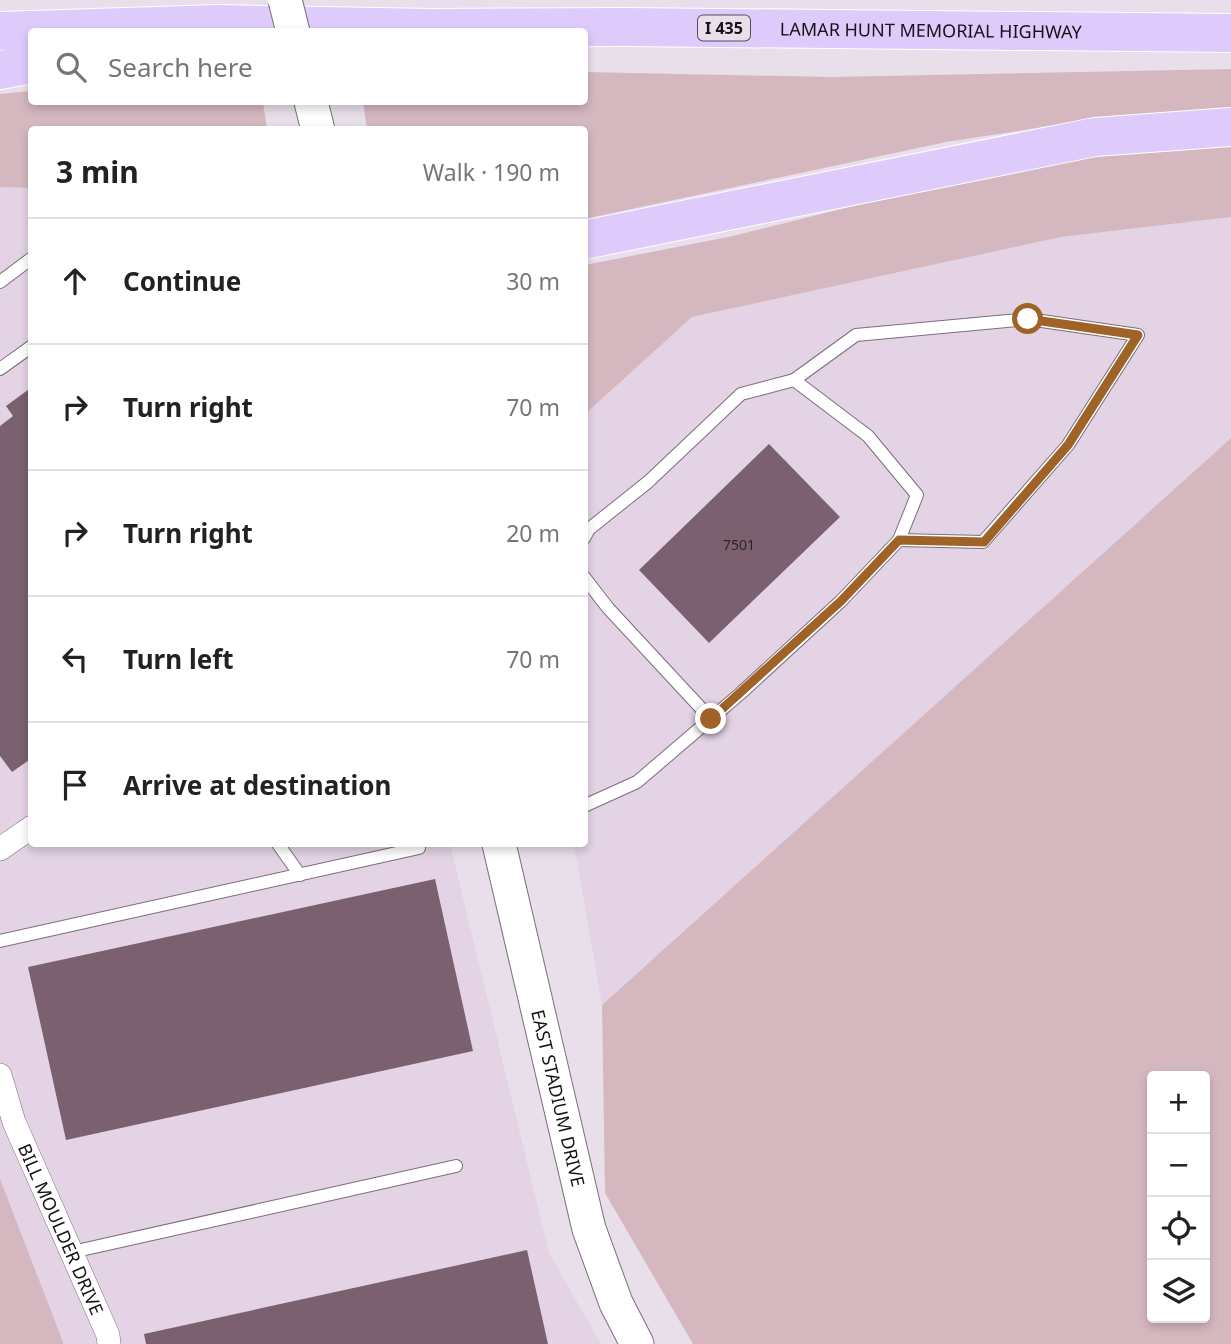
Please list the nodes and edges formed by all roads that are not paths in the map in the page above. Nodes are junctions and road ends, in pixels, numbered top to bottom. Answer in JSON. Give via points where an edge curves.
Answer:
{"nodes":[{"id":1,"x":285,"y":0,"type":"edge"},
{"id":2,"x":209,"y":28,"type":"edge"},
{"id":3,"x":292,"y":28,"type":"edge"},
{"id":4,"x":28,"y":31,"type":"edge"},
{"id":5,"x":0,"y":32,"type":"edge"},
{"id":6,"x":1231,"y":33,"type":"edge"},
{"id":7,"x":28,"y":65,"type":"edge"},
{"id":8,"x":0,"y":70,"type":"edge"},
{"id":9,"x":312,"y":105,"type":"edge"},
{"id":10,"x":317,"y":126,"type":"edge"},
{"id":11,"x":1231,"y":127,"type":"edge"},
{"id":12,"x":588,"y":239,"type":"edge"},
{"id":13,"x":28,"y":261,"type":"edge"},
{"id":14,"x":0,"y":282,"type":"edge"},
{"id":15,"x":28,"y":349,"type":"edge"},
{"id":16,"x":0,"y":369,"type":"edge"},
{"id":17,"x":794,"y":380,"type":"junction"},
{"id":18,"x":588,"y":531,"type":"edge"},
{"id":19,"x":899,"y":540,"type":"junction"},
{"id":20,"x":588,"y":583,"type":"edge"},
{"id":21,"x":711,"y":719,"type":"junction"},
{"id":22,"x":588,"y":804,"type":"edge"},
{"id":23,"x":28,"y":830,"type":"edge"},
{"id":24,"x":280,"y":847,"type":"edge"},
{"id":25,"x":500,"y":847,"type":"edge"},
{"id":26,"x":419,"y":848,"type":"dead end"},
{"id":27,"x":0,"y":849,"type":"edge"},
{"id":28,"x":300,"y":875,"type":"junction"},
{"id":29,"x":0,"y":942,"type":"edge"},
{"id":30,"x":0,"y":1075,"type":"edge"},
{"id":31,"x":456,"y":1166,"type":"dead end"},
{"id":32,"x":72,"y":1252,"type":"junction"},
{"id":33,"x":109,"y":1344,"type":"edge"},
{"id":34,"x":637,"y":1344,"type":"edge"}],
"edges":[{"from":1,"to":3,"type":"main road","bridge":true},
{"from":2,"to":6,"type":"highway","name":"LAMAR HUNT MEMORIAL HIGHWAY","number":"I 435"},
{"from":4,"to":5,"type":"highway","name":"LAMAR HUNT MEMORIAL HIGHWAY","number":"I 435"},
{"from":7,"to":8,"type":"highway"},
{"from":9,"to":10,"type":"main road"},
{"from":11,"to":12,"type":"highway","via":[[1095,137]]},
{"from":13,"to":14,"type":"lane"},
{"from":15,"to":16,"type":"lane"},
{"from":17,"to":18,"type":"lane","via":[[741,394],[648,482]]},
{"from":17,"to":19,"type":"lane","via":[[868,436],[918,495]]},
{"from":17,"to":19,"type":"lane","via":[[856,335],[1028,319],[1138,335],[1068,445],[984,542]]},
{"from":19,"to":21,"type":"lane","via":[[841,601]]},
{"from":20,"to":21,"type":"lane"},
{"from":21,"to":22,"type":"lane","via":[[637,782]]},
{"from":23,"to":27,"type":"street"},
{"from":24,"to":28,"type":"lane"},
{"from":25,"to":34,"type":"main road","name":"EAST STADIUM DRIVE","via":[[589,1229],[616,1303]]},
{"from":26,"to":28,"type":"lane"},
{"from":28,"to":29,"type":"lane"},
{"from":30,"to":32,"type":"street","name":"BILL MOULDER DRIVE","via":[[14,1122]]},
{"from":31,"to":32,"type":"lane"},
{"from":32,"to":33,"type":"street","name":"BILL MOULDER DRIVE"}]}
